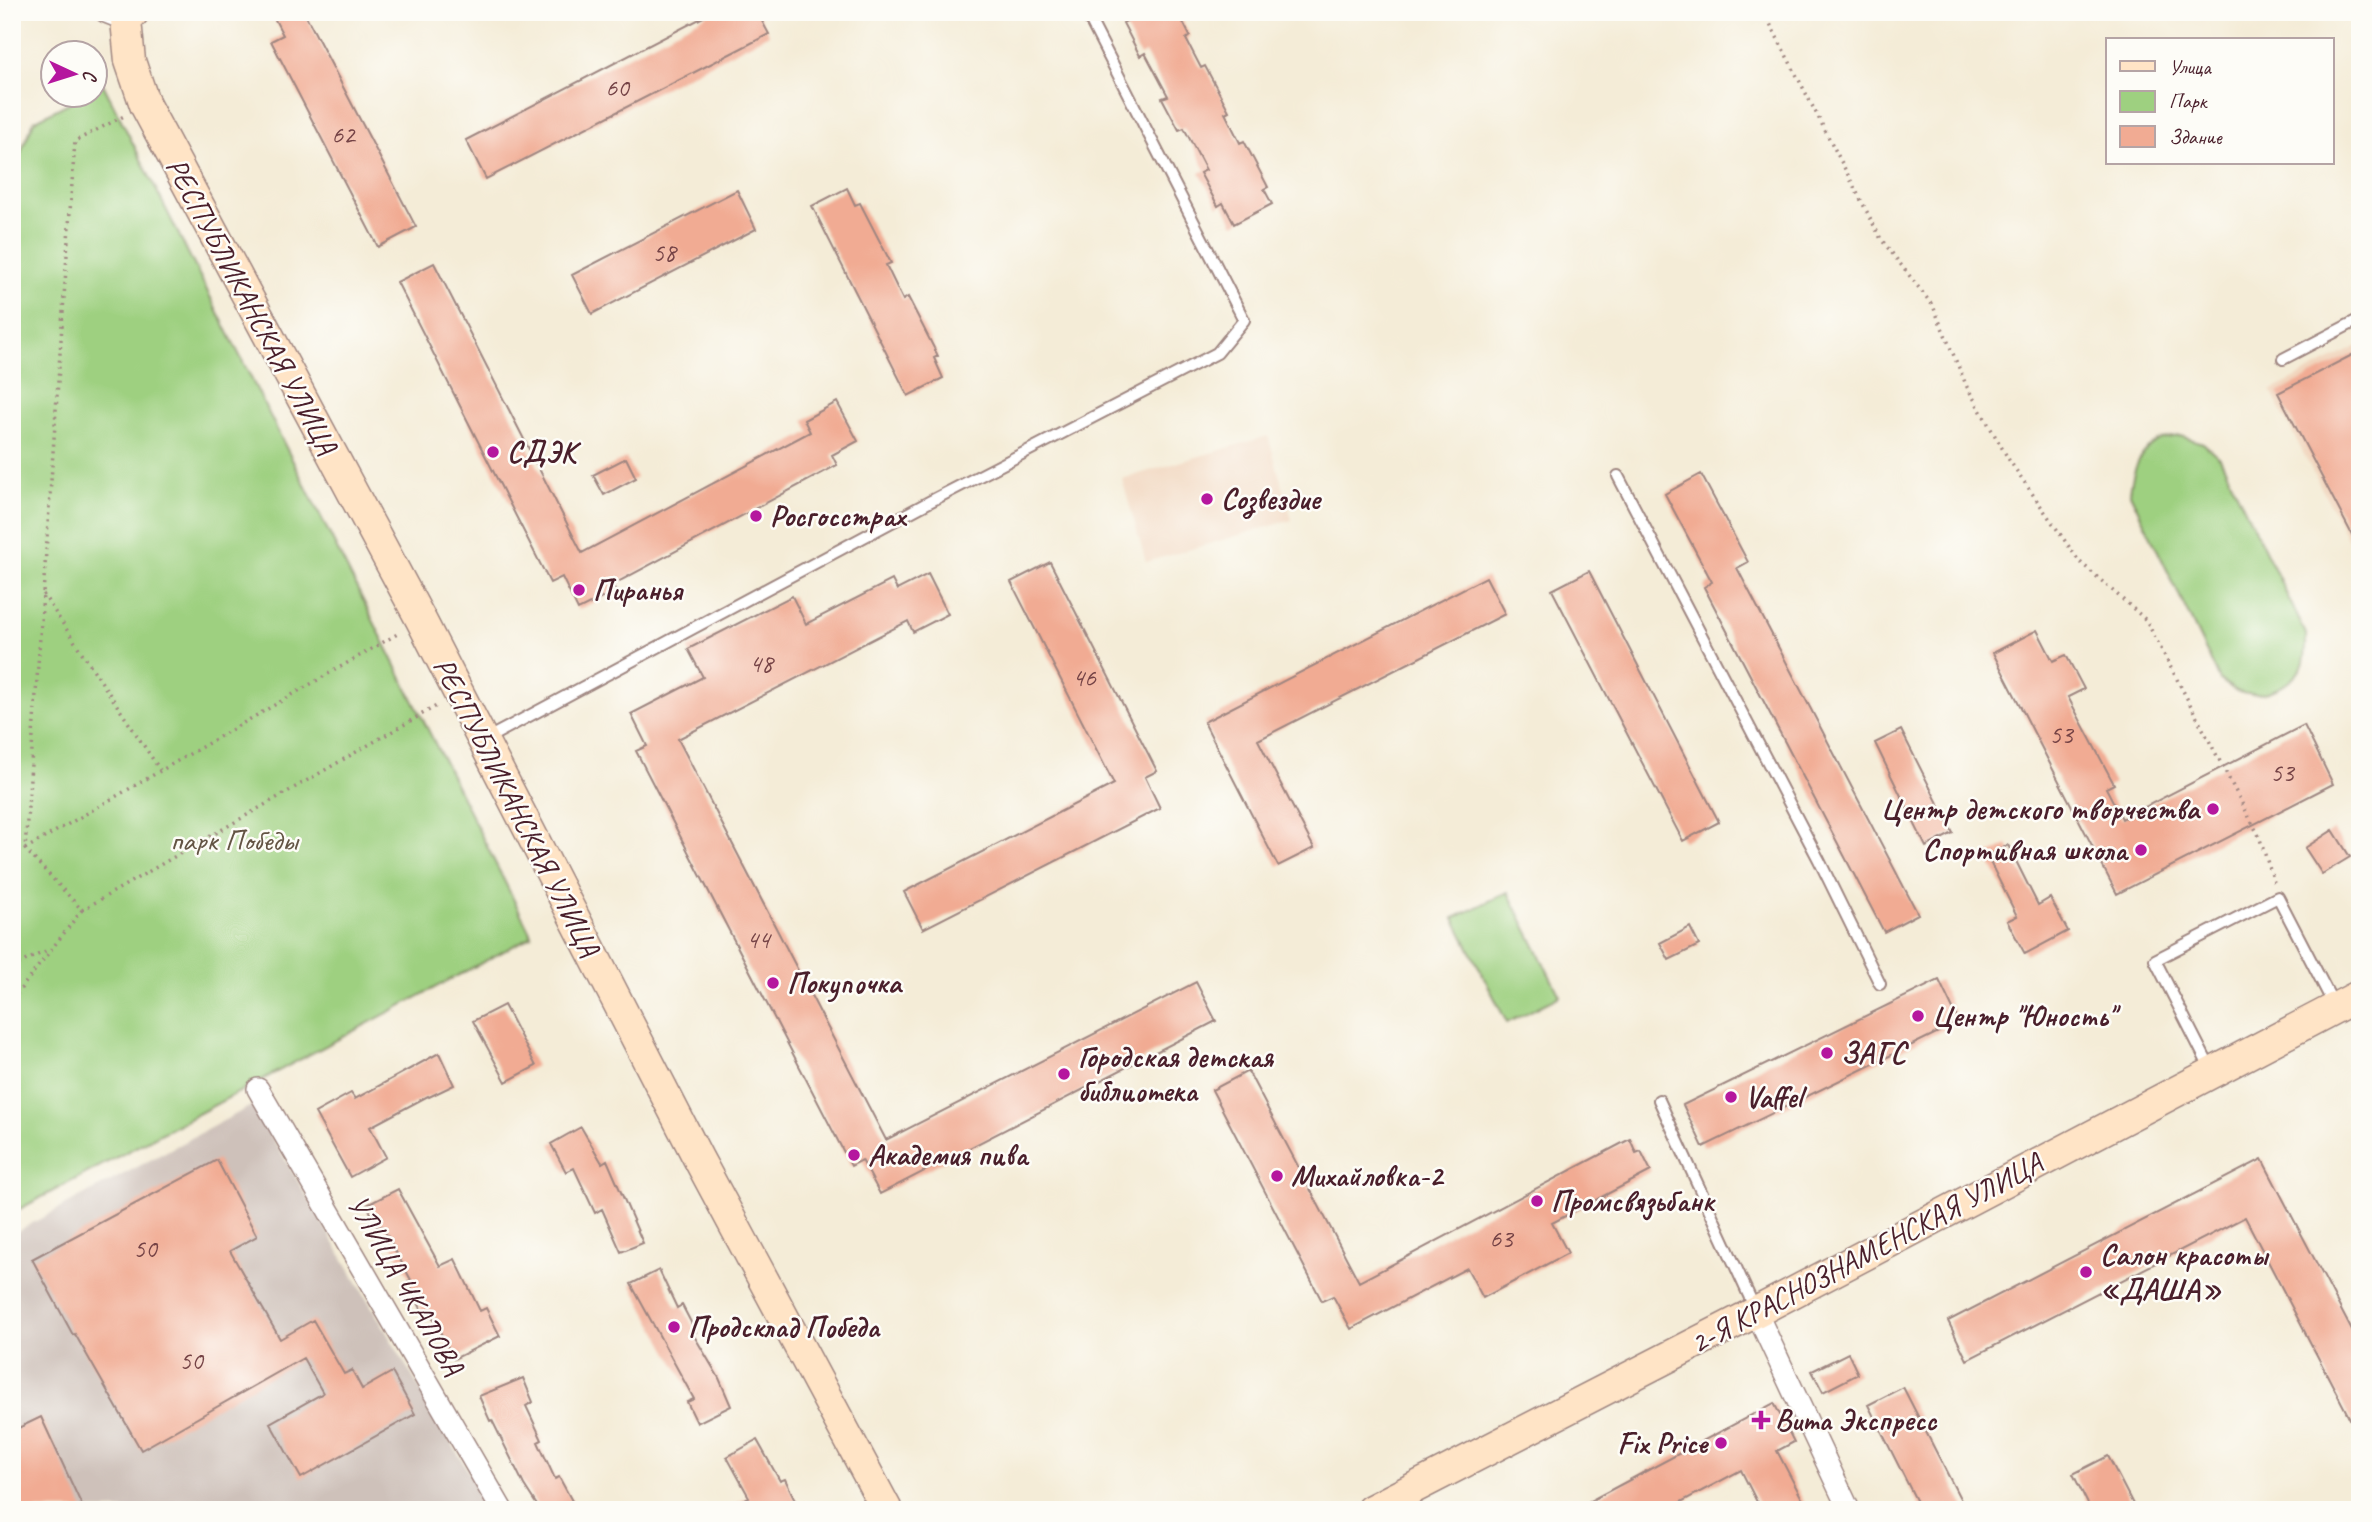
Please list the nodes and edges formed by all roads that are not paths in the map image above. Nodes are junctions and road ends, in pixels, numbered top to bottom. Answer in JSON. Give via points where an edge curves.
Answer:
{"nodes":[{"id":1,"x":1086,"y":12,"type":"edge"},
{"id":2,"x":122,"y":15,"type":"edge"},
{"id":3,"x":2360,"y":319,"type":"edge"},
{"id":4,"x":2283,"y":359,"type":"dead end"},
{"id":5,"x":1618,"y":476,"type":"dead end"},
{"id":6,"x":483,"y":740,"type":"junction"},
{"id":7,"x":1880,"y":984,"type":"dead end"},
{"id":8,"x":2348,"y":1001,"type":"edge"},
{"id":9,"x":2212,"y":1071,"type":"junction"},
{"id":10,"x":258,"y":1090,"type":"dead end"},
{"id":11,"x":1659,"y":1100,"type":"dead end"},
{"id":12,"x":1756,"y":1311,"type":"junction"},
{"id":13,"x":502,"y":1510,"type":"edge"},
{"id":14,"x":887,"y":1510,"type":"edge"},
{"id":15,"x":1371,"y":1510,"type":"edge"},
{"id":16,"x":1849,"y":1510,"type":"edge"}],
"edges":[{"from":1,"to":6,"type":"lane","via":[[1244,320],[1217,353]]},
{"from":2,"to":6,"type":"street","name":"РЕСПУБЛИКАНСКАЯ УЛИЦА","via":[[130,61],[145,105]]},
{"from":3,"to":4,"type":"lane"},
{"from":5,"to":7,"type":"lane"},
{"from":6,"to":14,"type":"street","name":"РЕСПУБЛИКАНСКАЯ УЛИЦА","via":[[698,1158]]},
{"from":8,"to":9,"type":"street","name":"2-Я КРАСНОЗНАМЕНСКАЯ УЛИЦА"},
{"from":8,"to":9,"type":"lane","via":[[2278,897],[2155,960]]},
{"from":9,"to":12,"type":"street","name":"2-Я КРАСНОЗНАМЕНСКАЯ УЛИЦА"},
{"from":10,"to":13,"type":"street","name":"УЛИЦА ЧКАЛОВА"},
{"from":11,"to":12,"type":"lane"},
{"from":12,"to":15,"type":"street","name":"2-Я КРАСНОЗНАМЕНСКАЯ УЛИЦА"},
{"from":12,"to":16,"type":"street"}]}
